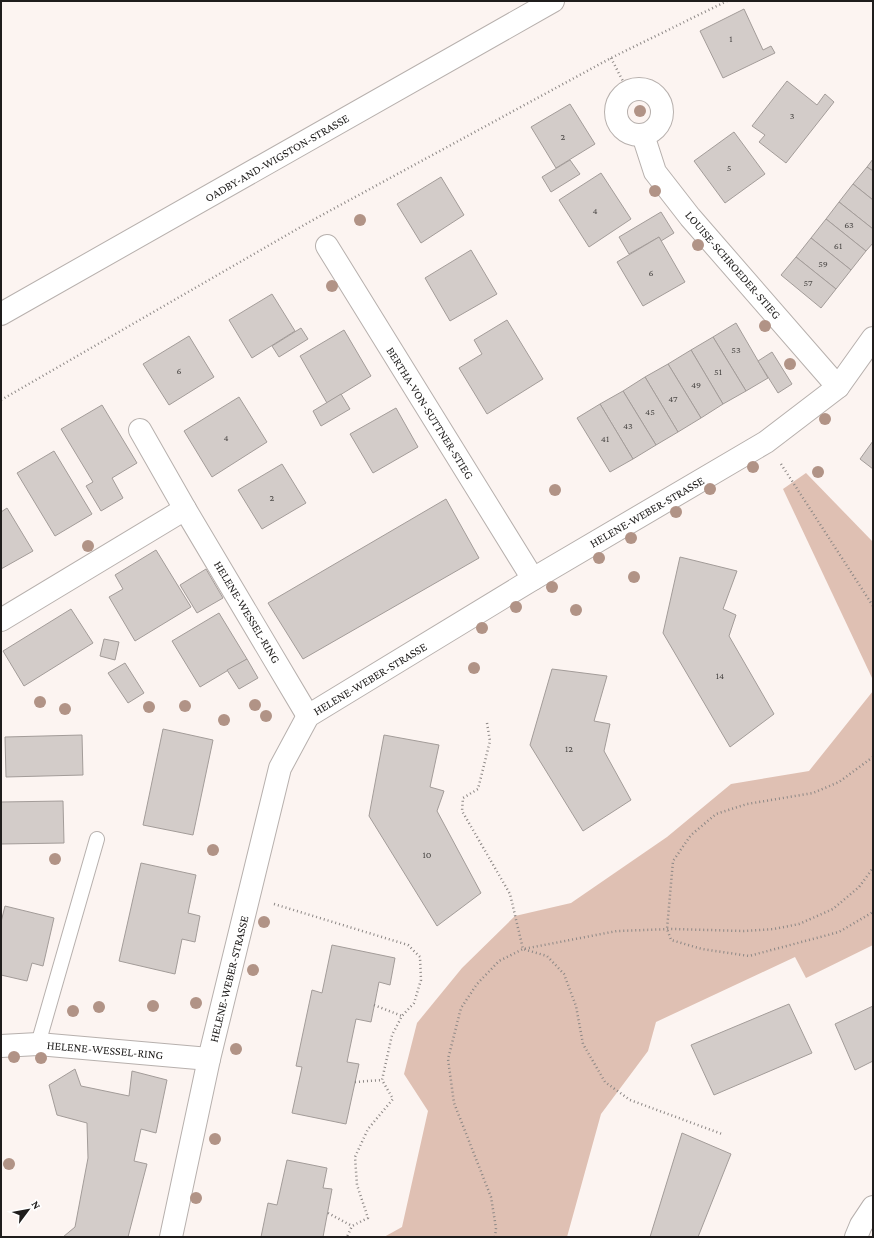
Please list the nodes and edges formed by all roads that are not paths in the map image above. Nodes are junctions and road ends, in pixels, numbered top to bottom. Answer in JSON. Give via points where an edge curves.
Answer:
{"nodes":[{"id":1,"x":553,"y":1,"type":"edge"},
{"id":2,"x":643,"y":135,"type":"junction"},
{"id":3,"x":327,"y":246,"type":"dead end"},
{"id":4,"x":1,"y":314,"type":"edge"},
{"id":5,"x":873,"y":338,"type":"edge"},
{"id":6,"x":838,"y":387,"type":"junction"},
{"id":7,"x":140,"y":430,"type":"dead end"},
{"id":8,"x":185,"y":509,"type":"junction"},
{"id":9,"x":533,"y":579,"type":"junction"},
{"id":10,"x":1,"y":620,"type":"edge"},
{"id":11,"x":308,"y":716,"type":"junction"},
{"id":12,"x":97,"y":839,"type":"dead end"},
{"id":13,"x":38,"y":1044,"type":"junction"},
{"id":14,"x":1,"y":1046,"type":"edge"},
{"id":15,"x":209,"y":1059,"type":"junction"},
{"id":16,"x":873,"y":1206,"type":"edge"},
{"id":17,"x":171,"y":1237,"type":"edge"},
{"id":18,"x":856,"y":1237,"type":"edge"}],
"edges":[{"from":1,"to":4,"type":"street","name":"OADBY-AND-WIGSTON-STRASSE"},
{"from":2,"to":2,"type":"street","via":[[654,130],[661,121],[663,109],[657,96],[640,88],[628,91],[622,96],[616,106],[616,118],[629,133]]},
{"from":2,"to":6,"type":"street","name":"LOUISE-SCHROEDER-STIEG","via":[[655,172],[690,218]]},
{"from":3,"to":9,"type":"street","name":"BERTHA-VON-SUTTNER-STIEG"},
{"from":5,"to":6,"type":"street","name":"HELENE-WEBER-STRASSE"},
{"from":6,"to":9,"type":"street","name":"HELENE-WEBER-STRASSE","via":[[766,442]]},
{"from":7,"to":8,"type":"street","name":"HELENE-WESSEL-RING"},
{"from":8,"to":10,"type":"street"},
{"from":8,"to":11,"type":"street","name":"HELENE-WESSEL-RING"},
{"from":9,"to":11,"type":"street","name":"HELENE-WEBER-STRASSE"},
{"from":11,"to":15,"type":"street","name":"HELENE-WEBER-STRASSE","via":[[280,768]]},
{"from":12,"to":13,"type":"lane"},
{"from":13,"to":14,"type":"street","name":"HELENE-WESSEL-RING"},
{"from":13,"to":15,"type":"street","name":"HELENE-WESSEL-RING"},
{"from":15,"to":17,"type":"street","name":"HELENE-WEBER-STRASSE"},
{"from":16,"to":18,"type":"street"}]}
